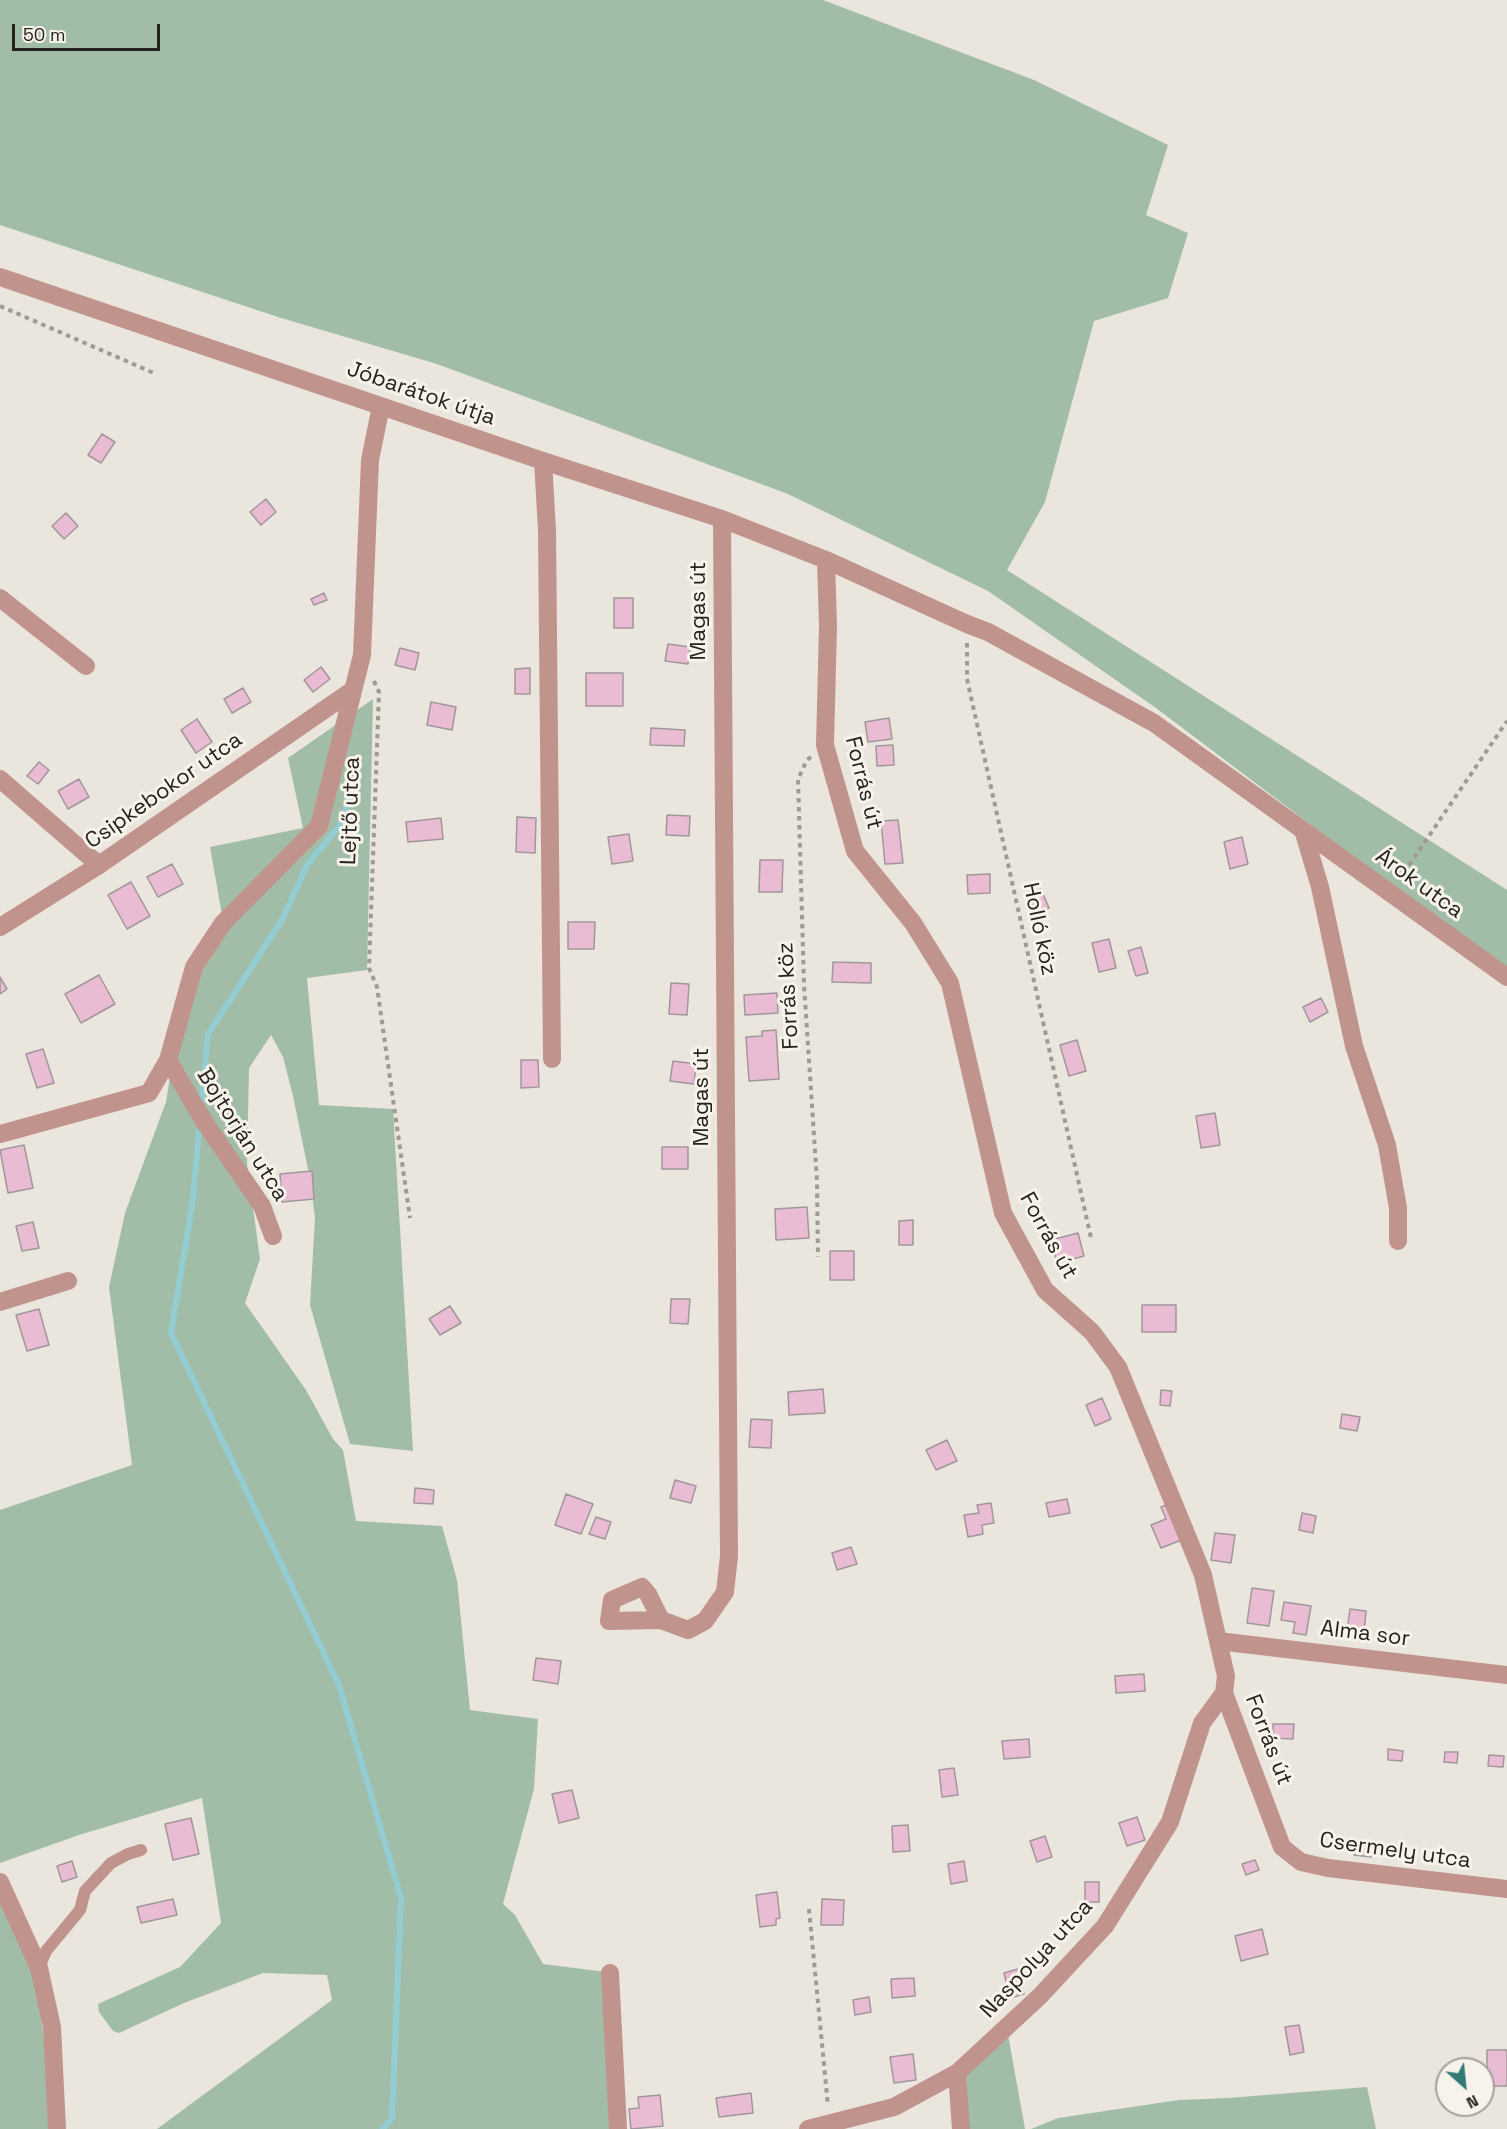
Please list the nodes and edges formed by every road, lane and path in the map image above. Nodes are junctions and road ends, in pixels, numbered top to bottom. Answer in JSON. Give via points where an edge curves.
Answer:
{"nodes":[{"id":1,"x":0,"y":278,"type":"edge"},
{"id":2,"x":0,"y":306,"type":"edge"},
{"id":3,"x":156,"y":374,"type":"dead end"},
{"id":4,"x":381,"y":406,"type":"junction"},
{"id":5,"x":543,"y":461,"type":"junction"},
{"id":6,"x":722,"y":519,"type":"junction"},
{"id":7,"x":826,"y":560,"type":"junction"},
{"id":8,"x":0,"y":598,"type":"edge"},
{"id":9,"x":967,"y":624,"type":"junction"},
{"id":10,"x":362,"y":655,"type":"junction"},
{"id":11,"x":86,"y":666,"type":"dead end"},
{"id":12,"x":353,"y":690,"type":"junction"},
{"id":13,"x":1507,"y":721,"type":"edge"},
{"id":14,"x":825,"y":745,"type":"junction"},
{"id":15,"x":0,"y":779,"type":"edge"},
{"id":16,"x":1303,"y":830,"type":"junction"},
{"id":17,"x":99,"y":865,"type":"junction"},
{"id":18,"x":1390,"y":892,"type":"junction"},
{"id":19,"x":0,"y":927,"type":"edge"},
{"id":20,"x":1507,"y":977,"type":"edge"},
{"id":21,"x":552,"y":1059,"type":"dead end"},
{"id":22,"x":168,"y":1060,"type":"junction"},
{"id":23,"x":0,"y":1134,"type":"edge"},
{"id":24,"x":410,"y":1218,"type":"dead end"},
{"id":25,"x":273,"y":1236,"type":"dead end"},
{"id":26,"x":1091,"y":1238,"type":"dead end"},
{"id":27,"x":1398,"y":1241,"type":"dead end"},
{"id":28,"x":818,"y":1257,"type":"dead end"},
{"id":29,"x":68,"y":1281,"type":"dead end"},
{"id":30,"x":0,"y":1302,"type":"edge"},
{"id":31,"x":661,"y":1620,"type":"dead end"},
{"id":32,"x":1218,"y":1641,"type":"junction"},
{"id":33,"x":1507,"y":1675,"type":"edge"},
{"id":34,"x":1224,"y":1693,"type":"junction"},
{"id":35,"x":1282,"y":1847,"type":"joint"},
{"id":36,"x":141,"y":1850,"type":"dead end"},
{"id":37,"x":0,"y":1882,"type":"edge"},
{"id":38,"x":1507,"y":1889,"type":"edge"},
{"id":39,"x":809,"y":1910,"type":"dead end"},
{"id":40,"x":39,"y":1968,"type":"junction"},
{"id":41,"x":609,"y":1973,"type":"dead end"},
{"id":42,"x":957,"y":2073,"type":"junction"},
{"id":43,"x":831,"y":2125,"type":"junction"},
{"id":44,"x":57,"y":2129,"type":"edge"},
{"id":45,"x":618,"y":2129,"type":"edge"},
{"id":46,"x":808,"y":2129,"type":"edge"},
{"id":47,"x":961,"y":2129,"type":"edge"}],
"edges":[{"from":1,"to":4,"type":"street","name":"Jóbarátok útja"},
{"from":2,"to":3,"type":"path"},
{"from":4,"to":5,"type":"street","name":"Jóbarátok útja"},
{"from":4,"to":10,"type":"street","via":[[370,460]]},
{"from":5,"to":6,"type":"street","name":"Jóbarátok útja"},
{"from":5,"to":21,"type":"street"},
{"from":6,"to":7,"type":"street","name":"Jóbarátok útja"},
{"from":6,"to":31,"type":"street","name":"Magas út","via":[[729,1556],[725,1592],[705,1621],[688,1630]]},
{"from":7,"to":9,"type":"street","name":"Jóbarátok útja"},
{"from":7,"to":14,"type":"street","name":"Forrás út"},
{"from":8,"to":11,"type":"street"},
{"from":9,"to":16,"type":"street","name":"Árok utca","via":[[1155,723]]},
{"from":9,"to":26,"type":"path","name":"Holló köz","via":[[967,679]]},
{"from":10,"to":12,"type":"street"},
{"from":10,"to":24,"type":"path","name":"Lejtő utca","via":[[379,692],[369,968],[377,987]]},
{"from":12,"to":17,"type":"street","name":"Csipkebokor utca"},
{"from":12,"to":22,"type":"street","via":[[319,826],[223,923],[194,967]]},
{"from":13,"to":18,"type":"path"},
{"from":14,"to":28,"type":"path","name":"Forrás köz","via":[[807,760],[798,779]]},
{"from":14,"to":32,"type":"street","name":"Forrás út","via":[[855,851],[913,923],[950,983],[1003,1213],[1045,1290],[1092,1332],[1118,1367],[1203,1575]]},
{"from":15,"to":17,"type":"street"},
{"from":16,"to":18,"type":"street","name":"Árok utca"},
{"from":16,"to":27,"type":"street","via":[[1320,887],[1354,1046],[1387,1145],[1398,1208]]},
{"from":17,"to":19,"type":"street","name":"Csipkebokor utca"},
{"from":18,"to":20,"type":"street","name":"Árok utca"},
{"from":22,"to":23,"type":"street","via":[[149,1093]]},
{"from":22,"to":25,"type":"street","name":"Bojtorján utca","via":[[262,1206]]},
{"from":29,"to":30,"type":"street"},
{"from":32,"to":33,"type":"street","name":"Alma sor"},
{"from":32,"to":34,"type":"street","name":"Forrás út","via":[[1226,1676]]},
{"from":34,"to":35,"type":"street","name":"Forrás út"},
{"from":34,"to":42,"type":"street","name":"Naspolya utca","via":[[1202,1724],[1170,1822],[1104,1926],[1040,1996]]},
{"from":35,"to":38,"type":"street","name":"Csermely utca","via":[[1301,1862],[1328,1869]]},
{"from":36,"to":40,"type":"lane","via":[[111,1863],[85,1891],[80,1910],[46,1951]]},
{"from":37,"to":40,"type":"street"},
{"from":39,"to":43,"type":"path"},
{"from":40,"to":44,"type":"street","via":[[52,2027]]},
{"from":41,"to":45,"type":"street"},
{"from":42,"to":43,"type":"street","name":"Naspolya utca","via":[[894,2107]]},
{"from":42,"to":47,"type":"street"},
{"from":43,"to":46,"type":"street","name":"Naspolya utca"}]}
